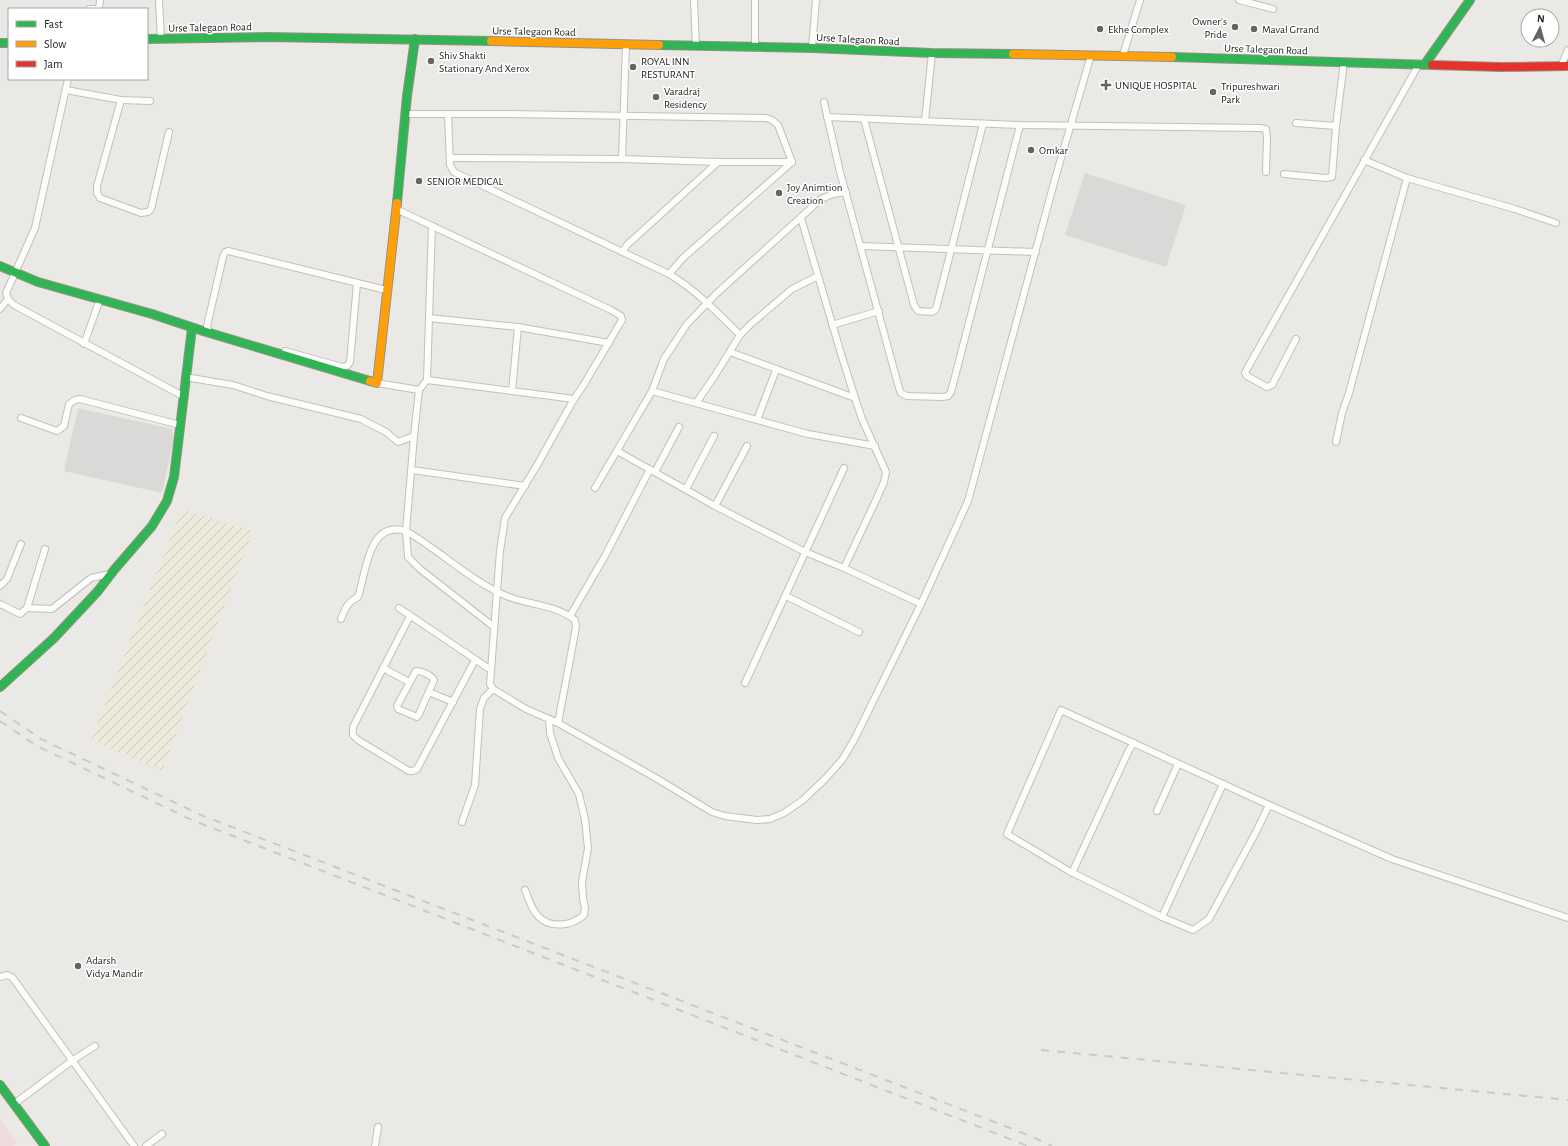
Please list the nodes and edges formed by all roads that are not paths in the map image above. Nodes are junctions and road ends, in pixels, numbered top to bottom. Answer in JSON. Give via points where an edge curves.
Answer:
{"nodes":[{"id":1,"x":159,"y":0,"type":"edge"},
{"id":2,"x":694,"y":0,"type":"edge"},
{"id":3,"x":754,"y":0,"type":"edge"},
{"id":4,"x":816,"y":0,"type":"edge"},
{"id":5,"x":1140,"y":0,"type":"edge"},
{"id":6,"x":1239,"y":0,"type":"edge"},
{"id":7,"x":1470,"y":0,"type":"edge"},
{"id":8,"x":1273,"y":9,"type":"dead end"},
{"id":9,"x":148,"y":39,"type":"edge"},
{"id":10,"x":161,"y":39,"type":"junction"},
{"id":11,"x":415,"y":39,"type":"junction"},
{"id":12,"x":626,"y":45,"type":"junction"},
{"id":13,"x":696,"y":46,"type":"junction"},
{"id":14,"x":755,"y":47,"type":"junction"},
{"id":15,"x":812,"y":48,"type":"junction"},
{"id":16,"x":1568,"y":50,"type":"edge"},
{"id":17,"x":932,"y":53,"type":"junction"},
{"id":18,"x":1091,"y":55,"type":"junction"},
{"id":19,"x":1123,"y":55,"type":"junction"},
{"id":20,"x":1344,"y":62,"type":"junction"},
{"id":21,"x":1422,"y":64,"type":"junction"},
{"id":22,"x":1565,"y":66,"type":"edge"},
{"id":23,"x":68,"y":80,"type":"edge"},
{"id":24,"x":66,"y":90,"type":"junction"},
{"id":25,"x":121,"y":100,"type":"junction"},
{"id":26,"x":150,"y":101,"type":"dead end"},
{"id":27,"x":824,"y":102,"type":"dead end"},
{"id":28,"x":405,"y":114,"type":"junction"},
{"id":29,"x":448,"y":114,"type":"junction"},
{"id":30,"x":624,"y":115,"type":"junction"},
{"id":31,"x":827,"y":117,"type":"junction"},
{"id":32,"x":864,"y":119,"type":"junction"},
{"id":33,"x":925,"y":122,"type":"junction"},
{"id":34,"x":1296,"y":123,"type":"dead end"},
{"id":35,"x":983,"y":124,"type":"junction"},
{"id":36,"x":1020,"y":125,"type":"junction"},
{"id":37,"x":1071,"y":126,"type":"junction"},
{"id":38,"x":1336,"y":126,"type":"junction"},
{"id":39,"x":169,"y":132,"type":"dead end"},
{"id":40,"x":450,"y":158,"type":"junction"},
{"id":41,"x":622,"y":159,"type":"junction"},
{"id":42,"x":1364,"y":160,"type":"junction"},
{"id":43,"x":718,"y":162,"type":"junction"},
{"id":44,"x":792,"y":162,"type":"junction"},
{"id":45,"x":1266,"y":172,"type":"dead end"},
{"id":46,"x":1284,"y":174,"type":"dead end"},
{"id":47,"x":1408,"y":178,"type":"junction"},
{"id":48,"x":846,"y":192,"type":"junction"},
{"id":49,"x":396,"y":209,"type":"junction"},
{"id":50,"x":801,"y":218,"type":"junction"},
{"id":51,"x":1556,"y":223,"type":"dead end"},
{"id":52,"x":432,"y":226,"type":"junction"},
{"id":53,"x":861,"y":246,"type":"junction"},
{"id":54,"x":899,"y":247,"type":"junction"},
{"id":55,"x":951,"y":249,"type":"junction"},
{"id":56,"x":988,"y":250,"type":"junction"},
{"id":57,"x":622,"y":252,"type":"junction"},
{"id":58,"x":1036,"y":252,"type":"junction"},
{"id":59,"x":0,"y":266,"type":"edge"},
{"id":60,"x":15,"y":272,"type":"junction"},
{"id":61,"x":669,"y":274,"type":"junction"},
{"id":62,"x":818,"y":276,"type":"junction"},
{"id":63,"x":357,"y":283,"type":"junction"},
{"id":64,"x":386,"y":290,"type":"junction"},
{"id":65,"x":8,"y":299,"type":"junction"},
{"id":66,"x":100,"y":299,"type":"junction"},
{"id":67,"x":706,"y":304,"type":"junction"},
{"id":68,"x":0,"y":309,"type":"edge"},
{"id":69,"x":879,"y":311,"type":"junction"},
{"id":70,"x":429,"y":318,"type":"junction"},
{"id":71,"x":832,"y":324,"type":"junction"},
{"id":72,"x":518,"y":327,"type":"junction"},
{"id":73,"x":192,"y":328,"type":"junction"},
{"id":74,"x":209,"y":333,"type":"junction"},
{"id":75,"x":740,"y":335,"type":"junction"},
{"id":76,"x":1296,"y":339,"type":"dead end"},
{"id":77,"x":242,"y":340,"type":"dead end"},
{"id":78,"x":609,"y":343,"type":"junction"},
{"id":79,"x":84,"y":344,"type":"junction"},
{"id":80,"x":730,"y":352,"type":"junction"},
{"id":81,"x":776,"y":370,"type":"junction"},
{"id":82,"x":185,"y":377,"type":"junction"},
{"id":83,"x":427,"y":380,"type":"junction"},
{"id":84,"x":377,"y":383,"type":"junction"},
{"id":85,"x":419,"y":390,"type":"junction"},
{"id":86,"x":512,"y":391,"type":"junction"},
{"id":87,"x":652,"y":391,"type":"junction"},
{"id":88,"x":183,"y":396,"type":"junction"},
{"id":89,"x":855,"y":398,"type":"junction"},
{"id":90,"x":574,"y":399,"type":"junction"},
{"id":91,"x":696,"y":403,"type":"junction"},
{"id":92,"x":21,"y":418,"type":"dead end"},
{"id":93,"x":757,"y":420,"type":"junction"},
{"id":94,"x":180,"y":425,"type":"junction"},
{"id":95,"x":679,"y":427,"type":"dead end"},
{"id":96,"x":414,"y":436,"type":"junction"},
{"id":97,"x":714,"y":436,"type":"dead end"},
{"id":98,"x":1336,"y":442,"type":"dead end"},
{"id":99,"x":747,"y":446,"type":"dead end"},
{"id":100,"x":875,"y":446,"type":"junction"},
{"id":101,"x":617,"y":451,"type":"junction"},
{"id":102,"x":844,"y":468,"type":"dead end"},
{"id":103,"x":412,"y":470,"type":"junction"},
{"id":104,"x":652,"y":470,"type":"junction"},
{"id":105,"x":525,"y":486,"type":"junction"},
{"id":106,"x":595,"y":488,"type":"dead end"},
{"id":107,"x":686,"y":489,"type":"junction"},
{"id":108,"x":715,"y":506,"type":"junction"},
{"id":109,"x":406,"y":531,"type":"junction"},
{"id":110,"x":21,"y":544,"type":"dead end"},
{"id":111,"x":45,"y":549,"type":"dead end"},
{"id":112,"x":805,"y":552,"type":"junction"},
{"id":113,"x":844,"y":568,"type":"junction"},
{"id":114,"x":112,"y":572,"type":"junction"},
{"id":115,"x":0,"y":586,"type":"edge"},
{"id":116,"x":497,"y":591,"type":"junction"},
{"id":117,"x":786,"y":596,"type":"junction"},
{"id":118,"x":0,"y":604,"type":"edge"},
{"id":119,"x":921,"y":604,"type":"junction"},
{"id":120,"x":27,"y":608,"type":"junction"},
{"id":121,"x":399,"y":608,"type":"dead end"},
{"id":122,"x":410,"y":616,"type":"junction"},
{"id":123,"x":570,"y":616,"type":"junction"},
{"id":124,"x":341,"y":618,"type":"dead end"},
{"id":125,"x":494,"y":627,"type":"junction"},
{"id":126,"x":859,"y":632,"type":"dead end"},
{"id":127,"x":475,"y":660,"type":"junction"},
{"id":128,"x":383,"y":668,"type":"junction"},
{"id":129,"x":491,"y":670,"type":"junction"},
{"id":130,"x":0,"y":681,"type":"edge"},
{"id":131,"x":409,"y":682,"type":"junction"},
{"id":132,"x":745,"y":683,"type":"dead end"},
{"id":133,"x":0,"y":687,"type":"edge"},
{"id":134,"x":493,"y":689,"type":"junction"},
{"id":135,"x":429,"y":692,"type":"junction"},
{"id":136,"x":453,"y":702,"type":"junction"},
{"id":137,"x":549,"y":719,"type":"junction"},
{"id":138,"x":558,"y":723,"type":"junction"},
{"id":139,"x":1134,"y":744,"type":"junction"},
{"id":140,"x":1178,"y":764,"type":"junction"},
{"id":141,"x":1222,"y":784,"type":"junction"},
{"id":142,"x":1269,"y":805,"type":"junction"},
{"id":143,"x":1157,"y":811,"type":"dead end"},
{"id":144,"x":462,"y":822,"type":"dead end"},
{"id":145,"x":1072,"y":873,"type":"junction"},
{"id":146,"x":525,"y":890,"type":"dead end"},
{"id":147,"x":1162,"y":917,"type":"junction"},
{"id":148,"x":1568,"y":918,"type":"edge"},
{"id":149,"x":0,"y":977,"type":"edge"},
{"id":150,"x":95,"y":1046,"type":"dead end"},
{"id":151,"x":72,"y":1060,"type":"junction"},
{"id":152,"x":1,"y":1087,"type":"edge"},
{"id":153,"x":14,"y":1104,"type":"junction"},
{"id":154,"x":378,"y":1127,"type":"dead end"},
{"id":155,"x":162,"y":1134,"type":"dead end"},
{"id":156,"x":45,"y":1146,"type":"edge"},
{"id":157,"x":134,"y":1146,"type":"edge"},
{"id":158,"x":146,"y":1146,"type":"edge"},
{"id":159,"x":375,"y":1146,"type":"edge"}],
"edges":[{"from":1,"to":10,"type":"street"},
{"from":2,"to":13,"type":"street"},
{"from":3,"to":14,"type":"street"},
{"from":4,"to":15,"type":"street"},
{"from":5,"to":19,"type":"street"},
{"from":6,"to":8,"type":"street"},
{"from":7,"to":21,"type":"main road"},
{"from":9,"to":10,"type":"main road","name":"Urse Talegaon Road"},
{"from":10,"to":11,"type":"main road","name":"Urse Talegaon Road"},
{"from":11,"to":12,"type":"main road","name":"Urse Talegaon Road"},
{"from":11,"to":28,"type":"main road"},
{"from":12,"to":13,"type":"main road","name":"Urse Talegaon Road"},
{"from":12,"to":30,"type":"street"},
{"from":13,"to":14,"type":"main road","name":"Urse Talegaon Road"},
{"from":14,"to":15,"type":"main road","name":"Urse Talegaon Road"},
{"from":15,"to":17,"type":"main road","name":"Urse Talegaon Road"},
{"from":16,"to":22,"type":"street"},
{"from":17,"to":18,"type":"main road","name":"Urse Talegaon Road"},
{"from":17,"to":33,"type":"street"},
{"from":18,"to":19,"type":"main road","name":"Urse Talegaon Road"},
{"from":18,"to":37,"type":"street"},
{"from":19,"to":20,"type":"main road","name":"Urse Talegaon Road"},
{"from":20,"to":21,"type":"main road","name":"Urse Talegaon Road"},
{"from":20,"to":38,"type":"street"},
{"from":21,"to":22,"type":"main road","name":"Urse Talegaon Road"},
{"from":21,"to":42,"type":"street"},
{"from":23,"to":24,"type":"street"},
{"from":24,"to":25,"type":"street"},
{"from":24,"to":60,"type":"street","via":[[35,228]]},
{"from":25,"to":26,"type":"street"},
{"from":25,"to":39,"type":"street","via":[[97,186],[100,198],[141,213],[148,212],[151,209]]},
{"from":27,"to":31,"type":"street"},
{"from":28,"to":29,"type":"street"},
{"from":28,"to":49,"type":"main road"},
{"from":29,"to":30,"type":"street"},
{"from":29,"to":40,"type":"street"},
{"from":30,"to":41,"type":"street"},
{"from":30,"to":44,"type":"street","via":[[766,118],[778,125]]},
{"from":31,"to":32,"type":"street"},
{"from":31,"to":48,"type":"street"},
{"from":32,"to":33,"type":"street"},
{"from":32,"to":54,"type":"street"},
{"from":33,"to":35,"type":"street"},
{"from":34,"to":38,"type":"street"},
{"from":35,"to":36,"type":"street"},
{"from":35,"to":55,"type":"street"},
{"from":36,"to":37,"type":"street"},
{"from":36,"to":56,"type":"street"},
{"from":37,"to":45,"type":"street","via":[[1266,129]]},
{"from":37,"to":58,"type":"street"},
{"from":38,"to":46,"type":"street","via":[[1332,176],[1326,178]]},
{"from":40,"to":41,"type":"street"},
{"from":40,"to":57,"type":"street","via":[[454,172]]},
{"from":41,"to":43,"type":"street"},
{"from":42,"to":47,"type":"street"},
{"from":42,"to":76,"type":"street","via":[[1247,369],[1247,376],[1267,387],[1272,385]]},
{"from":43,"to":44,"type":"street"},
{"from":43,"to":57,"type":"street"},
{"from":44,"to":61,"type":"street","via":[[683,258]]},
{"from":47,"to":51,"type":"street"},
{"from":47,"to":98,"type":"street"},
{"from":48,"to":50,"type":"street","via":[[833,194],[821,200]]},
{"from":48,"to":53,"type":"street"},
{"from":49,"to":52,"type":"street"},
{"from":49,"to":64,"type":"main road"},
{"from":50,"to":62,"type":"street"},
{"from":50,"to":67,"type":"street"},
{"from":52,"to":70,"type":"street"},
{"from":52,"to":78,"type":"street","via":[[621,316],[622,320]]},
{"from":53,"to":54,"type":"street"},
{"from":53,"to":69,"type":"street"},
{"from":54,"to":55,"type":"street"},
{"from":54,"to":55,"type":"street","via":[[916,310],[932,312],[936,309]]},
{"from":55,"to":56,"type":"street"},
{"from":56,"to":58,"type":"street"},
{"from":56,"to":69,"type":"street","via":[[950,395],[907,396],[901,393]]},
{"from":57,"to":61,"type":"street"},
{"from":58,"to":119,"type":"street","via":[[968,502]]},
{"from":59,"to":60,"type":"main road"},
{"from":60,"to":65,"type":"street","via":[[6,293]]},
{"from":60,"to":66,"type":"main road","via":[[38,282]]},
{"from":61,"to":67,"type":"street"},
{"from":62,"to":71,"type":"street"},
{"from":62,"to":75,"type":"street","via":[[792,289]]},
{"from":63,"to":64,"type":"street"},
{"from":63,"to":74,"type":"street","via":[[263,258],[225,252],[207,326]]},
{"from":63,"to":77,"type":"street","via":[[350,362],[347,366],[342,367]]},
{"from":64,"to":84,"type":"main road"},
{"from":65,"to":68,"type":"street"},
{"from":65,"to":79,"type":"street","via":[[14,306]]},
{"from":66,"to":73,"type":"main road"},
{"from":66,"to":79,"type":"street"},
{"from":67,"to":75,"type":"street"},
{"from":67,"to":87,"type":"street","via":[[687,324],[664,359]]},
{"from":69,"to":71,"type":"street"},
{"from":70,"to":72,"type":"street"},
{"from":70,"to":83,"type":"street"},
{"from":71,"to":89,"type":"street"},
{"from":72,"to":78,"type":"street"},
{"from":72,"to":86,"type":"street"},
{"from":73,"to":74,"type":"main road"},
{"from":73,"to":82,"type":"main road"},
{"from":74,"to":84,"type":"main road"},
{"from":75,"to":80,"type":"street"},
{"from":78,"to":90,"type":"street"},
{"from":79,"to":88,"type":"street"},
{"from":80,"to":81,"type":"street"},
{"from":80,"to":91,"type":"street"},
{"from":81,"to":89,"type":"street"},
{"from":81,"to":93,"type":"street"},
{"from":82,"to":88,"type":"main road"},
{"from":82,"to":96,"type":"street","via":[[233,385],[361,419],[386,432],[398,442]]},
{"from":83,"to":85,"type":"street"},
{"from":83,"to":86,"type":"street"},
{"from":84,"to":85,"type":"street"},
{"from":85,"to":96,"type":"street"},
{"from":86,"to":90,"type":"street"},
{"from":87,"to":91,"type":"street"},
{"from":87,"to":101,"type":"street"},
{"from":88,"to":94,"type":"main road"},
{"from":89,"to":100,"type":"street"},
{"from":90,"to":105,"type":"street"},
{"from":91,"to":93,"type":"street"},
{"from":92,"to":94,"type":"street","via":[[57,431],[64,426],[69,404],[80,399]]},
{"from":93,"to":100,"type":"street","via":[[808,434]]},
{"from":94,"to":114,"type":"main road","via":[[174,477],[167,501],[152,526]]},
{"from":95,"to":104,"type":"street"},
{"from":96,"to":103,"type":"street"},
{"from":97,"to":107,"type":"street"},
{"from":99,"to":108,"type":"street"},
{"from":100,"to":113,"type":"street","via":[[886,472],[884,482]]},
{"from":101,"to":104,"type":"street"},
{"from":101,"to":106,"type":"street"},
{"from":102,"to":112,"type":"street"},
{"from":103,"to":105,"type":"street"},
{"from":103,"to":109,"type":"street"},
{"from":104,"to":107,"type":"street"},
{"from":104,"to":123,"type":"street"},
{"from":105,"to":116,"type":"street","via":[[505,518]]},
{"from":107,"to":108,"type":"street"},
{"from":108,"to":112,"type":"street"},
{"from":109,"to":116,"type":"street"},
{"from":109,"to":124,"type":"street","via":[[391,530],[378,539],[369,553],[358,597],[350,601]]},
{"from":109,"to":125,"type":"street","via":[[406,550],[411,561]]},
{"from":110,"to":115,"type":"street","via":[[7,579]]},
{"from":111,"to":120,"type":"street"},
{"from":112,"to":113,"type":"street"},
{"from":112,"to":117,"type":"street"},
{"from":113,"to":119,"type":"street"},
{"from":114,"to":120,"type":"street","via":[[91,578],[52,609]]},
{"from":114,"to":130,"type":"main road","via":[[22,664]]},
{"from":114,"to":133,"type":"main road","via":[[98,591],[54,638]]},
{"from":116,"to":123,"type":"street"},
{"from":116,"to":125,"type":"street"},
{"from":117,"to":126,"type":"street"},
{"from":117,"to":132,"type":"street"},
{"from":118,"to":120,"type":"street","via":[[20,614]]},
{"from":119,"to":138,"type":"street","via":[[842,760],[803,800],[770,819],[741,819],[712,812]]},
{"from":121,"to":122,"type":"street"},
{"from":122,"to":127,"type":"street"},
{"from":122,"to":128,"type":"street"},
{"from":123,"to":138,"type":"street","via":[[575,620],[576,626]]},
{"from":125,"to":129,"type":"street"},
{"from":127,"to":129,"type":"street"},
{"from":127,"to":136,"type":"street"},
{"from":128,"to":131,"type":"street"},
{"from":128,"to":136,"type":"street","via":[[353,727],[353,735],[409,771],[417,769]]},
{"from":129,"to":134,"type":"street","via":[[490,684]]},
{"from":131,"to":135,"type":"street","via":[[416,671],[432,677],[434,680]]},
{"from":131,"to":135,"type":"street","via":[[397,706],[398,709],[417,717]]},
{"from":134,"to":137,"type":"street","via":[[526,709]]},
{"from":134,"to":144,"type":"street","via":[[484,698],[480,709],[474,785]]},
{"from":135,"to":136,"type":"street"},
{"from":137,"to":138,"type":"street"},
{"from":137,"to":146,"type":"street","via":[[550,733],[558,758],[579,794],[585,820],[588,848],[582,882],[584,915],[563,925],[548,922],[539,917],[533,909]]},
{"from":139,"to":140,"type":"street"},
{"from":139,"to":145,"type":"street"},
{"from":139,"to":145,"type":"street","via":[[1061,710],[1007,834]]},
{"from":140,"to":141,"type":"street"},
{"from":140,"to":143,"type":"street"},
{"from":141,"to":142,"type":"street"},
{"from":141,"to":147,"type":"street"},
{"from":142,"to":147,"type":"street","via":[[1209,920],[1193,930]]},
{"from":142,"to":148,"type":"street","via":[[1392,859]]},
{"from":145,"to":147,"type":"street"},
{"from":149,"to":151,"type":"street","via":[[12,977]]},
{"from":150,"to":151,"type":"street"},
{"from":151,"to":153,"type":"street"},
{"from":151,"to":157,"type":"street"},
{"from":152,"to":153,"type":"main road"},
{"from":153,"to":156,"type":"main road"},
{"from":154,"to":159,"type":"street"},
{"from":155,"to":158,"type":"street"}]}
